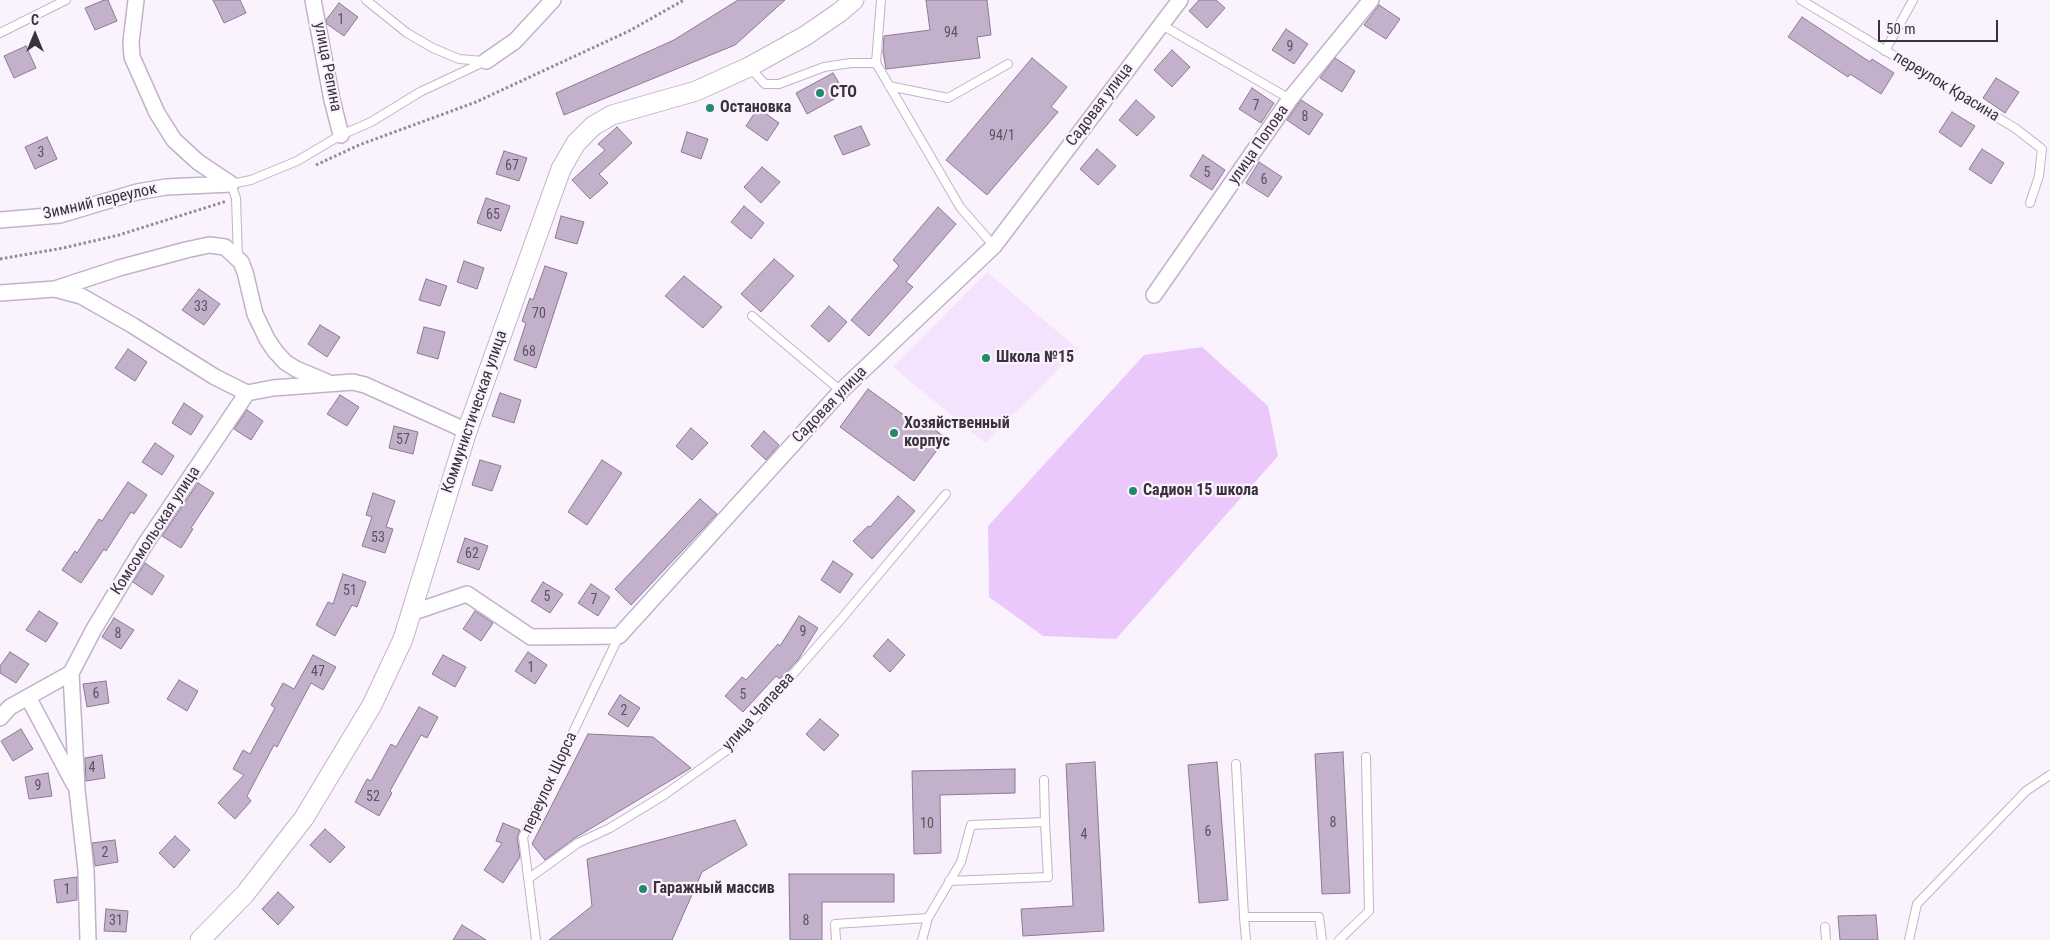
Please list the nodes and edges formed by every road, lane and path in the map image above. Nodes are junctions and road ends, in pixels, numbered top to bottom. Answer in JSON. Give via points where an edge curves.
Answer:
{"nodes":[{"id":1,"x":66,"y":0,"type":"edge"},
{"id":2,"x":136,"y":0,"type":"edge"},
{"id":3,"x":313,"y":0,"type":"edge"},
{"id":4,"x":366,"y":0,"type":"edge"},
{"id":5,"x":552,"y":0,"type":"edge"},
{"id":6,"x":854,"y":0,"type":"edge"},
{"id":7,"x":881,"y":0,"type":"edge"},
{"id":8,"x":1180,"y":0,"type":"edge"},
{"id":9,"x":1370,"y":0,"type":"edge"},
{"id":10,"x":1801,"y":0,"type":"edge"},
{"id":11,"x":1913,"y":0,"type":"edge"},
{"id":12,"x":1162,"y":25,"type":"junction"},
{"id":13,"x":0,"y":33,"type":"edge"},
{"id":14,"x":1885,"y":51,"type":"junction"},
{"id":15,"x":486,"y":61,"type":"junction"},
{"id":16,"x":876,"y":63,"type":"junction"},
{"id":17,"x":1008,"y":64,"type":"dead end"},
{"id":18,"x":749,"y":66,"type":"junction"},
{"id":19,"x":889,"y":86,"type":"junction"},
{"id":20,"x":1290,"y":99,"type":"junction"},
{"id":21,"x":341,"y":135,"type":"junction"},
{"id":22,"x":231,"y":184,"type":"junction"},
{"id":23,"x":2030,"y":203,"type":"dead end"},
{"id":24,"x":0,"y":220,"type":"edge"},
{"id":25,"x":994,"y":246,"type":"junction"},
{"id":26,"x":238,"y":258,"type":"junction"},
{"id":27,"x":55,"y":289,"type":"junction"},
{"id":28,"x":0,"y":293,"type":"edge"},
{"id":29,"x":1154,"y":295,"type":"dead end"},
{"id":30,"x":752,"y":316,"type":"dead end"},
{"id":31,"x":330,"y":383,"type":"junction"},
{"id":32,"x":841,"y":391,"type":"junction"},
{"id":33,"x":247,"y":393,"type":"junction"},
{"id":34,"x":467,"y":431,"type":"junction"},
{"id":35,"x":946,"y":494,"type":"dead end"},
{"id":36,"x":411,"y":613,"type":"junction"},
{"id":37,"x":619,"y":636,"type":"junction"},
{"id":38,"x":71,"y":673,"type":"junction"},
{"id":39,"x":28,"y":697,"type":"junction"},
{"id":40,"x":3,"y":707,"type":"edge"},
{"id":41,"x":1366,"y":757,"type":"dead end"},
{"id":42,"x":1236,"y":764,"type":"dead end"},
{"id":43,"x":2050,"y":775,"type":"edge"},
{"id":44,"x":1044,"y":780,"type":"dead end"},
{"id":45,"x":77,"y":790,"type":"junction"},
{"id":46,"x":1045,"y":822,"type":"junction"},
{"id":47,"x":528,"y":879,"type":"junction"},
{"id":48,"x":949,"y":882,"type":"junction"},
{"id":49,"x":928,"y":918,"type":"junction"},
{"id":50,"x":1244,"y":918,"type":"junction"},
{"id":51,"x":1825,"y":927,"type":"dead end"},
{"id":52,"x":88,"y":940,"type":"edge"},
{"id":53,"x":200,"y":940,"type":"edge"},
{"id":54,"x":536,"y":940,"type":"edge"},
{"id":55,"x":836,"y":940,"type":"edge"},
{"id":56,"x":922,"y":940,"type":"edge"},
{"id":57,"x":1246,"y":940,"type":"edge"},
{"id":58,"x":1322,"y":940,"type":"edge"},
{"id":59,"x":1339,"y":940,"type":"edge"},
{"id":60,"x":1826,"y":940,"type":"edge"},
{"id":61,"x":1909,"y":940,"type":"edge"}],
"edges":[{"from":1,"to":13,"type":"lane"},
{"from":2,"to":22,"type":"street","via":[[132,58],[157,113],[174,140],[198,162]]},
{"from":3,"to":21,"type":"street","name":"улица Репина"},
{"from":4,"to":15,"type":"lane","via":[[407,33],[433,48],[459,59]]},
{"from":5,"to":15,"type":"street","via":[[515,41]]},
{"from":6,"to":18,"type":"street","name":"Коммунистическая улица","via":[[805,36]]},
{"from":7,"to":16,"type":"lane"},
{"from":8,"to":12,"type":"street","name":"Садовая улица"},
{"from":9,"to":20,"type":"street","name":"улица Попова"},
{"from":10,"to":14,"type":"lane","name":"переулок Красина"},
{"from":11,"to":14,"type":"lane"},
{"from":12,"to":20,"type":"lane"},
{"from":12,"to":25,"type":"street","name":"Садовая улица"},
{"from":14,"to":23,"type":"lane","name":"переулок Красина","via":[[2014,128],[2042,149],[2039,176]]},
{"from":15,"to":21,"type":"lane"},
{"from":16,"to":18,"type":"lane","via":[[824,67],[778,84],[765,84]]},
{"from":16,"to":19,"type":"lane"},
{"from":17,"to":19,"type":"lane","via":[[948,98]]},
{"from":18,"to":34,"type":"street","name":"Коммунистическая улица","via":[[696,90],[612,115],[593,126],[576,143],[561,169]]},
{"from":19,"to":25,"type":"lane","via":[[960,207]]},
{"from":20,"to":29,"type":"street","name":"улица Попова"},
{"from":21,"to":22,"type":"lane","via":[[297,161],[251,180]]},
{"from":22,"to":24,"type":"street","name":"Зимний переулок","via":[[156,189],[60,215]]},
{"from":22,"to":26,"type":"lane","via":[[236,198]]},
{"from":25,"to":32,"type":"street","name":"Садовая улица"},
{"from":26,"to":27,"type":"street","via":[[225,247],[208,245]]},
{"from":26,"to":31,"type":"street","via":[[245,272],[255,314],[275,351],[296,369]]},
{"from":27,"to":28,"type":"street"},
{"from":27,"to":33,"type":"street","via":[[97,304],[215,378]]},
{"from":30,"to":32,"type":"lane"},
{"from":31,"to":33,"type":"street"},
{"from":31,"to":34,"type":"street","via":[[365,385]]},
{"from":32,"to":37,"type":"street","name":"Садовая улица"},
{"from":33,"to":38,"type":"street","name":"Комсомольская улица","via":[[146,543]]},
{"from":34,"to":36,"type":"street","name":"Коммунистическая улица"},
{"from":35,"to":47,"type":"lane","name":"улица Чапаева","via":[[726,752],[664,796],[578,843]]},
{"from":36,"to":37,"type":"street","via":[[467,594],[531,637]]},
{"from":36,"to":53,"type":"street","name":"Коммунистическая улица","via":[[403,639],[372,705],[304,818],[245,894]]},
{"from":37,"to":47,"type":"lane","name":"переулок Щорса","via":[[523,837]]},
{"from":38,"to":39,"type":"street"},
{"from":38,"to":45,"type":"street"},
{"from":39,"to":40,"type":"street"},
{"from":39,"to":45,"type":"street"},
{"from":41,"to":59,"type":"lane","via":[[1369,910]]},
{"from":42,"to":50,"type":"lane"},
{"from":43,"to":61,"type":"lane","via":[[2026,791],[1917,904]]},
{"from":44,"to":46,"type":"lane"},
{"from":45,"to":52,"type":"street","via":[[86,870]]},
{"from":46,"to":48,"type":"lane","via":[[971,825],[961,862]]},
{"from":46,"to":48,"type":"lane","via":[[1048,877]]},
{"from":47,"to":54,"type":"lane","name":"переулок Щорса"},
{"from":48,"to":49,"type":"lane"},
{"from":49,"to":55,"type":"lane","via":[[835,924]]},
{"from":49,"to":56,"type":"lane"},
{"from":50,"to":57,"type":"lane"},
{"from":50,"to":58,"type":"lane","via":[[1318,918]]},
{"from":51,"to":60,"type":"lane"}]}
